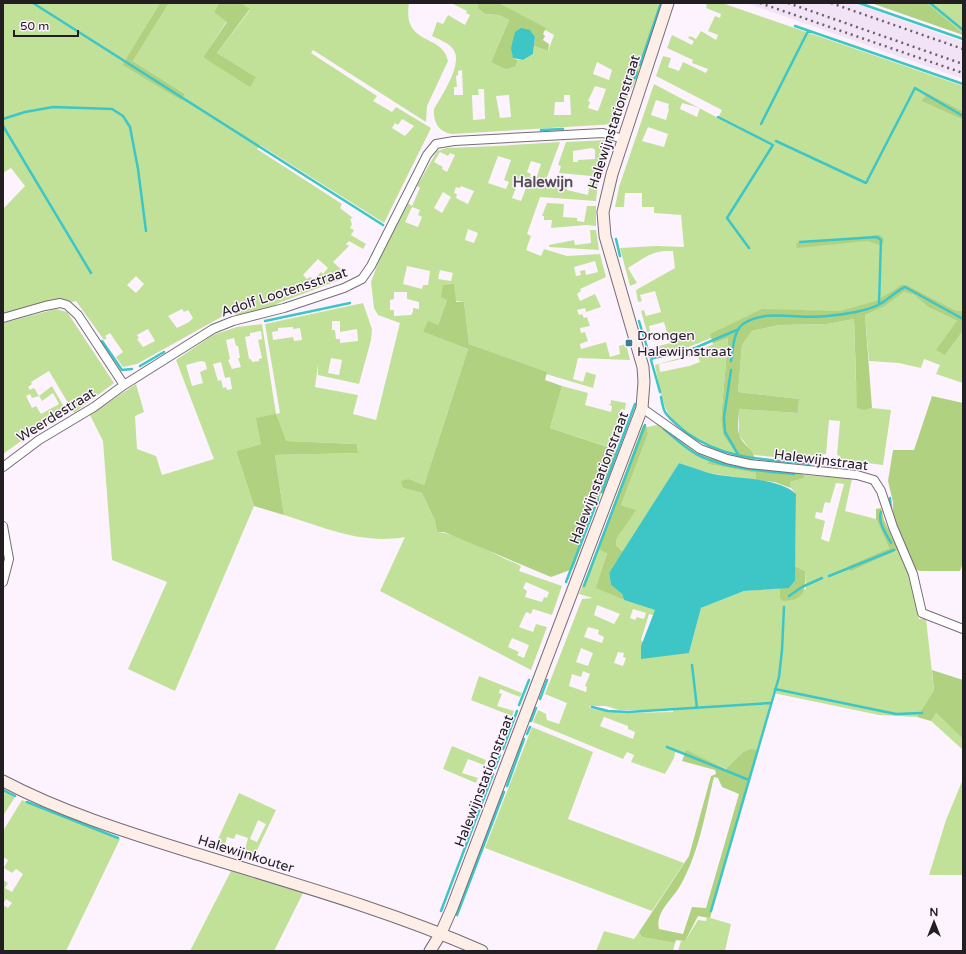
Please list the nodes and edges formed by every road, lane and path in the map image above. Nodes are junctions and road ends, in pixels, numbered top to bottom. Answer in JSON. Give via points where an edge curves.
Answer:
{"nodes":[{"id":1,"x":668,"y":3,"type":"edge"},
{"id":2,"x":623,"y":138,"type":"junction"},
{"id":3,"x":3,"y":318,"type":"edge"},
{"id":4,"x":124,"y":385,"type":"junction"},
{"id":5,"x":642,"y":408,"type":"junction"},
{"id":6,"x":3,"y":467,"type":"edge"},
{"id":7,"x":3,"y":526,"type":"edge"},
{"id":8,"x":3,"y":582,"type":"edge"},
{"id":9,"x":963,"y":629,"type":"edge"},
{"id":10,"x":3,"y":781,"type":"edge"},
{"id":11,"x":441,"y":933,"type":"junction"},
{"id":12,"x":430,"y":951,"type":"edge"},
{"id":13,"x":482,"y":951,"type":"edge"}],
"edges":[{"from":1,"to":2,"type":"street","name":"Halewijnstationstraat"},
{"from":2,"to":4,"type":"street","name":"Adolf Lootensstraat","via":[[604,133],[436,144],[427,155],[371,266],[362,278],[344,288],[213,329]]},
{"from":2,"to":5,"type":"street","name":"Halewijnstationstraat","via":[[605,198],[604,223],[608,249],[642,367]]},
{"from":3,"to":4,"type":"street","via":[[45,306],[60,303],[67,305],[78,314]]},
{"from":4,"to":6,"type":"street","name":"Weerdestraat","via":[[94,407],[39,440]]},
{"from":5,"to":9,"type":"street","name":"Halewijnstraat","via":[[700,449],[726,459],[750,464],[856,475],[874,480],[881,491],[892,527],[913,574],[922,613]]},
{"from":5,"to":11,"type":"street","name":"Halewijnstationstraat"},
{"from":7,"to":8,"type":"street","via":[[9,559]]},
{"from":10,"to":11,"type":"street","name":"Halewijnkouter","via":[[71,812],[121,830],[386,913]]},
{"from":11,"to":12,"type":"street","name":"Halewijnstationstraat"},
{"from":11,"to":13,"type":"street","name":"Halewijnkouter"}]}
